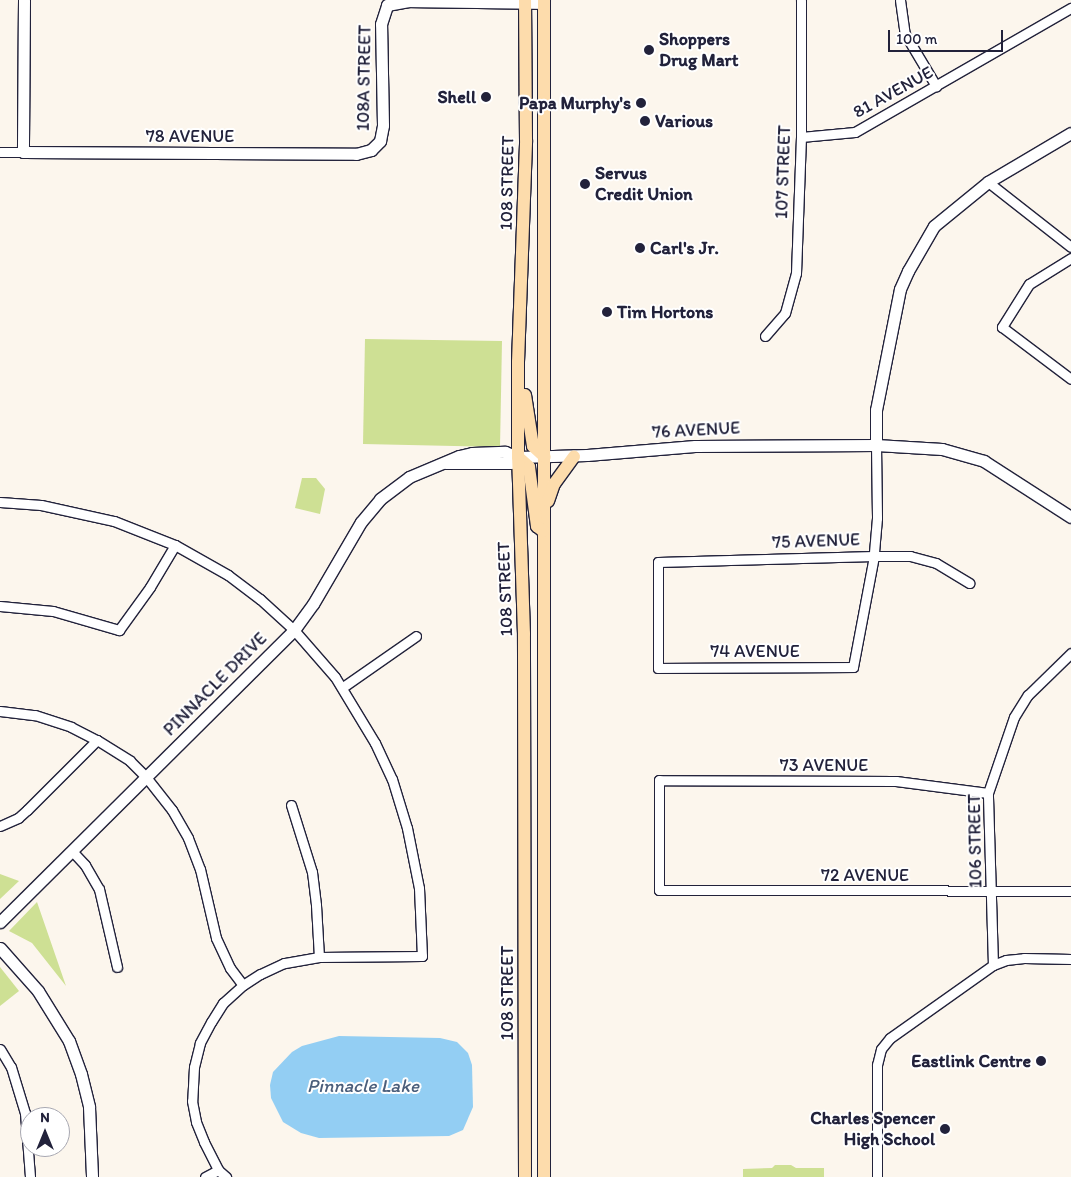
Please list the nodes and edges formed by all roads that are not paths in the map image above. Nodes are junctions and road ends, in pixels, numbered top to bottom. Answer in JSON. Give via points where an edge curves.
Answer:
{"nodes":[{"id":1,"x":24,"y":0,"type":"edge"},
{"id":2,"x":801,"y":0,"type":"edge"},
{"id":3,"x":900,"y":0,"type":"edge"},
{"id":4,"x":544,"y":1,"type":"edge"},
{"id":5,"x":525,"y":2,"type":"edge"},
{"id":6,"x":1071,"y":8,"type":"edge"},
{"id":7,"x":936,"y":86,"type":"junction"},
{"id":8,"x":1071,"y":133,"type":"edge"},
{"id":9,"x":801,"y":137,"type":"junction"},
{"id":10,"x":376,"y":145,"type":"joint"},
{"id":11,"x":0,"y":152,"type":"edge"},
{"id":12,"x":23,"y":152,"type":"junction"},
{"id":13,"x":988,"y":182,"type":"junction"},
{"id":14,"x":1071,"y":247,"type":"edge"},
{"id":15,"x":1071,"y":258,"type":"edge"},
{"id":16,"x":765,"y":336,"type":"dead end"},
{"id":17,"x":519,"y":337,"type":"junction"},
{"id":18,"x":1071,"y":379,"type":"edge"},
{"id":19,"x":876,"y":444,"type":"junction"},
{"id":20,"x":574,"y":456,"type":"junction"},
{"id":21,"x":518,"y":457,"type":"junction"},
{"id":22,"x":545,"y":457,"type":"junction"},
{"id":23,"x":0,"y":502,"type":"edge"},
{"id":24,"x":1071,"y":517,"type":"edge"},
{"id":25,"x":545,"y":533,"type":"junction"},
{"id":26,"x":175,"y":545,"type":"junction"},
{"id":27,"x":874,"y":556,"type":"junction"},
{"id":28,"x":969,"y":583,"type":"dead end"},
{"id":29,"x":0,"y":606,"type":"edge"},
{"id":30,"x":294,"y":630,"type":"junction"},
{"id":31,"x":416,"y":636,"type":"dead end"},
{"id":32,"x":1071,"y":653,"type":"edge"},
{"id":33,"x":658,"y":668,"type":"joint"},
{"id":34,"x":343,"y":687,"type":"junction"},
{"id":35,"x":0,"y":711,"type":"edge"},
{"id":36,"x":97,"y":740,"type":"junction"},
{"id":37,"x":146,"y":777,"type":"junction"},
{"id":38,"x":988,"y":793,"type":"junction"},
{"id":39,"x":291,"y":805,"type":"dead end"},
{"id":40,"x":0,"y":826,"type":"edge"},
{"id":41,"x":72,"y":851,"type":"junction"},
{"id":42,"x":659,"y":890,"type":"joint"},
{"id":43,"x":992,"y":891,"type":"junction"},
{"id":44,"x":1071,"y":891,"type":"edge"},
{"id":45,"x":0,"y":922,"type":"edge"},
{"id":46,"x":0,"y":948,"type":"edge"},
{"id":47,"x":319,"y":957,"type":"junction"},
{"id":48,"x":1071,"y":959,"type":"edge"},
{"id":49,"x":993,"y":965,"type":"junction"},
{"id":50,"x":117,"y":967,"type":"dead end"},
{"id":51,"x":243,"y":984,"type":"junction"},
{"id":52,"x":0,"y":1049,"type":"edge"},
{"id":53,"x":218,"y":1170,"type":"junction"},
{"id":54,"x":30,"y":1177,"type":"edge"},
{"id":55,"x":92,"y":1177,"type":"edge"},
{"id":56,"x":205,"y":1177,"type":"edge"},
{"id":57,"x":226,"y":1177,"type":"edge"},
{"id":58,"x":525,"y":1177,"type":"edge"},
{"id":59,"x":544,"y":1177,"type":"edge"},
{"id":60,"x":877,"y":1177,"type":"edge"}],
"edges":[{"from":1,"to":12,"type":"street"},
{"from":2,"to":9,"type":"street","name":"107 STREET"},
{"from":3,"to":7,"type":"street","via":[[905,34]]},
{"from":4,"to":5,"type":"street"},
{"from":4,"to":22,"type":"main road","name":"108 STREET"},
{"from":5,"to":10,"type":"street","name":"108A STREET","via":[[409,2],[387,5],[381,24],[383,125]]},
{"from":5,"to":17,"type":"main road","name":"108 STREET","via":[[526,140]]},
{"from":6,"to":7,"type":"street","name":"81 AVENUE"},
{"from":7,"to":9,"type":"street","name":"81 AVENUE","via":[[855,132]]},
{"from":8,"to":13,"type":"street"},
{"from":9,"to":16,"type":"street","name":"107 STREET","via":[[796,273],[785,313]]},
{"from":10,"to":12,"type":"street","name":"78 AVENUE","via":[[372,150],[356,154]]},
{"from":11,"to":12,"type":"street","name":"78 AVENUE"},
{"from":13,"to":14,"type":"street"},
{"from":13,"to":19,"type":"street","via":[[934,226],[900,289],[876,410]]},
{"from":15,"to":18,"type":"street","via":[[1030,284],[1002,327]]},
{"from":17,"to":21,"type":"main road","name":"108 STREET"},
{"from":17,"to":22,"type":"main road","via":[[533,446]]},
{"from":19,"to":20,"type":"street","name":"76 AVENUE","via":[[694,446]]},
{"from":19,"to":24,"type":"street","name":"76 AVENUE","via":[[942,449],[984,461]]},
{"from":19,"to":27,"type":"street"},
{"from":20,"to":22,"type":"street","name":"76 AVENUE"},
{"from":20,"to":25,"type":"main road","via":[[549,497]]},
{"from":21,"to":22,"type":"street","name":"76 AVENUE"},
{"from":21,"to":25,"type":"main road","via":[[529,467],[537,526]]},
{"from":21,"to":30,"type":"street","name":"PINNACLE DRIVE","via":[[510,463],[439,464],[409,477],[388,492],[353,535]]},
{"from":21,"to":58,"type":"main road","name":"108 STREET","via":[[524,634]]},
{"from":22,"to":25,"type":"main road","name":"108 STREET"},
{"from":23,"to":26,"type":"street","via":[[41,505],[93,515],[142,530]]},
{"from":25,"to":59,"type":"main road","name":"108 STREET"},
{"from":26,"to":29,"type":"street","via":[[119,630],[53,610]]},
{"from":26,"to":30,"type":"street","via":[[228,575],[260,598]]},
{"from":27,"to":28,"type":"street","name":"75 AVENUE","via":[[910,556],[936,563]]},
{"from":27,"to":33,"type":"street","name":"74 AVENUE","via":[[852,667]]},
{"from":27,"to":33,"type":"street","name":"75 AVENUE","via":[[658,562]]},
{"from":30,"to":34,"type":"street"},
{"from":30,"to":37,"type":"street","name":"PINNACLE DRIVE"},
{"from":31,"to":34,"type":"street"},
{"from":32,"to":38,"type":"street","name":"106 STREET","via":[[1028,695],[1014,717]]},
{"from":34,"to":47,"type":"street","via":[[392,779],[405,820],[419,888],[422,956]]},
{"from":35,"to":36,"type":"street","via":[[49,720]]},
{"from":36,"to":37,"type":"street","via":[[130,761]]},
{"from":36,"to":40,"type":"street","via":[[18,818]]},
{"from":37,"to":41,"type":"street","name":"PINNACLE DRIVE"},
{"from":37,"to":51,"type":"street","via":[[172,810],[188,838],[200,868],[216,938],[230,968]]},
{"from":38,"to":42,"type":"street","name":"73 AVENUE","via":[[896,781],[659,780]]},
{"from":38,"to":43,"type":"street","name":"106 STREET"},
{"from":39,"to":47,"type":"street","via":[[312,872]]},
{"from":41,"to":45,"type":"street","name":"PINNACLE DRIVE"},
{"from":41,"to":50,"type":"street","via":[[85,865],[99,890]]},
{"from":42,"to":43,"type":"street","name":"72 AVENUE"},
{"from":43,"to":44,"type":"street","name":"72 AVENUE"},
{"from":43,"to":49,"type":"street","name":"106 STREET"},
{"from":46,"to":55,"type":"street","via":[[38,991],[69,1041],[89,1107]]},
{"from":47,"to":51,"type":"street","via":[[284,963]]},
{"from":48,"to":49,"type":"street","via":[[1024,958]]},
{"from":49,"to":60,"type":"street","via":[[890,1038],[881,1049],[877,1065]]},
{"from":51,"to":53,"type":"street","via":[[223,1003],[211,1022],[200,1044],[194,1067],[192,1101],[196,1122]]},
{"from":52,"to":54,"type":"street","via":[[11,1067],[25,1113]]},
{"from":53,"to":56,"type":"street"},
{"from":53,"to":57,"type":"street"}]}
